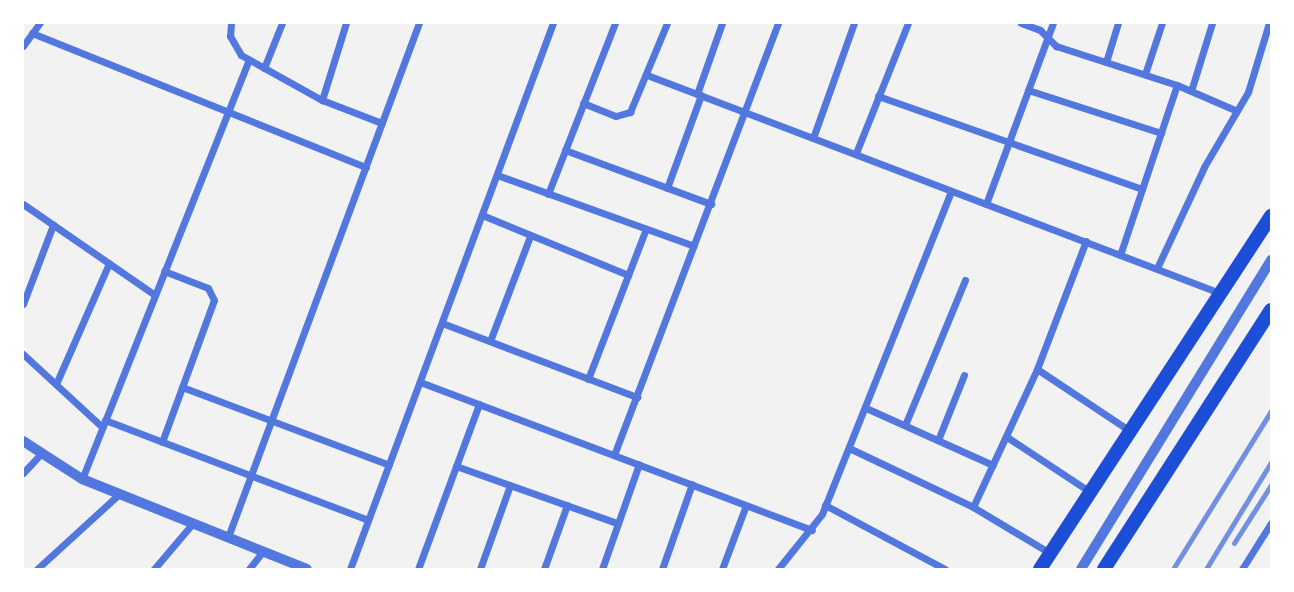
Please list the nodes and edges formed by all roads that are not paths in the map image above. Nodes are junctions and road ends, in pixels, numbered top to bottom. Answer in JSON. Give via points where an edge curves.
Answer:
{"nodes":[{"id":1,"x":40,"y":23,"type":"edge"},
{"id":2,"x":231,"y":23,"type":"edge"},
{"id":3,"x":282,"y":23,"type":"edge"},
{"id":4,"x":346,"y":23,"type":"edge"},
{"id":5,"x":419,"y":23,"type":"edge"},
{"id":6,"x":554,"y":23,"type":"edge"},
{"id":7,"x":615,"y":23,"type":"edge"},
{"id":8,"x":667,"y":23,"type":"edge"},
{"id":9,"x":722,"y":23,"type":"edge"},
{"id":10,"x":778,"y":23,"type":"edge"},
{"id":11,"x":854,"y":23,"type":"edge"},
{"id":12,"x":908,"y":23,"type":"edge"},
{"id":13,"x":1021,"y":23,"type":"edge"},
{"id":14,"x":1053,"y":23,"type":"edge"},
{"id":15,"x":1118,"y":23,"type":"edge"},
{"id":16,"x":1162,"y":23,"type":"edge"},
{"id":17,"x":1212,"y":23,"type":"edge"},
{"id":18,"x":1269,"y":23,"type":"edge"},
{"id":19,"x":32,"y":33,"type":"junction"},
{"id":20,"x":1048,"y":37,"type":"junction"},
{"id":21,"x":23,"y":46,"type":"edge"},
{"id":22,"x":249,"y":60,"type":"junction"},
{"id":23,"x":1106,"y":62,"type":"junction"},
{"id":24,"x":264,"y":68,"type":"junction"},
{"id":25,"x":1145,"y":74,"type":"junction"},
{"id":26,"x":647,"y":75,"type":"junction"},
{"id":27,"x":1177,"y":86,"type":"junction"},
{"id":28,"x":1028,"y":90,"type":"junction"},
{"id":29,"x":1191,"y":91,"type":"junction"},
{"id":30,"x":699,"y":95,"type":"junction"},
{"id":31,"x":878,"y":96,"type":"junction"},
{"id":32,"x":322,"y":100,"type":"junction"},
{"id":33,"x":583,"y":103,"type":"junction"},
{"id":34,"x":227,"y":111,"type":"junction"},
{"id":35,"x":1237,"y":111,"type":"junction"},
{"id":36,"x":746,"y":112,"type":"junction"},
{"id":37,"x":382,"y":123,"type":"junction"},
{"id":38,"x":1161,"y":133,"type":"junction"},
{"id":39,"x":813,"y":138,"type":"junction"},
{"id":40,"x":1009,"y":142,"type":"junction"},
{"id":41,"x":565,"y":150,"type":"junction"},
{"id":42,"x":856,"y":153,"type":"junction"},
{"id":43,"x":366,"y":167,"type":"junction"},
{"id":44,"x":497,"y":176,"type":"junction"},
{"id":45,"x":667,"y":188,"type":"junction"},
{"id":46,"x":1142,"y":189,"type":"junction"},
{"id":47,"x":951,"y":191,"type":"junction"},
{"id":48,"x":548,"y":194,"type":"junction"},
{"id":49,"x":23,"y":204,"type":"edge"},
{"id":50,"x":711,"y":204,"type":"junction"},
{"id":51,"x":986,"y":204,"type":"junction"},
{"id":52,"x":482,"y":215,"type":"junction"},
{"id":53,"x":1271,"y":216,"type":"edge"},
{"id":54,"x":53,"y":225,"type":"junction"},
{"id":55,"x":646,"y":229,"type":"junction"},
{"id":56,"x":530,"y":236,"type":"junction"},
{"id":57,"x":1086,"y":241,"type":"junction"},
{"id":58,"x":694,"y":246,"type":"junction"},
{"id":59,"x":1120,"y":254,"type":"junction"},
{"id":60,"x":1271,"y":260,"type":"edge"},
{"id":61,"x":109,"y":263,"type":"junction"},
{"id":62,"x":1157,"y":268,"type":"junction"},
{"id":63,"x":164,"y":271,"type":"junction"},
{"id":64,"x":628,"y":275,"type":"junction"},
{"id":65,"x":965,"y":280,"type":"dead end"},
{"id":66,"x":1221,"y":293,"type":"junction"},
{"id":67,"x":155,"y":295,"type":"junction"},
{"id":68,"x":23,"y":304,"type":"edge"},
{"id":69,"x":1271,"y":310,"type":"edge"},
{"id":70,"x":442,"y":323,"type":"junction"},
{"id":71,"x":490,"y":341,"type":"junction"},
{"id":72,"x":23,"y":354,"type":"edge"},
{"id":73,"x":1037,"y":369,"type":"junction"},
{"id":74,"x":964,"y":375,"type":"dead end"},
{"id":75,"x":588,"y":379,"type":"junction"},
{"id":76,"x":420,"y":382,"type":"junction"},
{"id":77,"x":57,"y":384,"type":"junction"},
{"id":78,"x":182,"y":387,"type":"junction"},
{"id":79,"x":637,"y":397,"type":"junction"},
{"id":80,"x":479,"y":404,"type":"junction"},
{"id":81,"x":866,"y":408,"type":"junction"},
{"id":82,"x":271,"y":421,"type":"junction"},
{"id":83,"x":104,"y":424,"type":"junction"},
{"id":84,"x":905,"y":425,"type":"junction"},
{"id":85,"x":1130,"y":432,"type":"junction"},
{"id":86,"x":1007,"y":437,"type":"junction"},
{"id":87,"x":938,"y":440,"type":"junction"},
{"id":88,"x":23,"y":441,"type":"edge"},
{"id":89,"x":162,"y":442,"type":"junction"},
{"id":90,"x":849,"y":448,"type":"junction"},
{"id":91,"x":614,"y":455,"type":"junction"},
{"id":92,"x":39,"y":456,"type":"junction"},
{"id":93,"x":639,"y":464,"type":"junction"},
{"id":94,"x":389,"y":465,"type":"junction"},
{"id":95,"x":993,"y":465,"type":"junction"},
{"id":96,"x":456,"y":466,"type":"junction"},
{"id":97,"x":23,"y":473,"type":"edge"},
{"id":98,"x":251,"y":475,"type":"junction"},
{"id":99,"x":82,"y":479,"type":"junction"},
{"id":100,"x":692,"y":484,"type":"junction"},
{"id":101,"x":510,"y":485,"type":"junction"},
{"id":102,"x":1090,"y":493,"type":"junction"},
{"id":103,"x":119,"y":494,"type":"junction"},
{"id":104,"x":567,"y":505,"type":"junction"},
{"id":105,"x":746,"y":505,"type":"junction"},
{"id":106,"x":825,"y":505,"type":"junction"},
{"id":107,"x":973,"y":507,"type":"junction"},
{"id":108,"x":368,"y":520,"type":"junction"},
{"id":109,"x":193,"y":523,"type":"junction"},
{"id":110,"x":617,"y":523,"type":"junction"},
{"id":111,"x":1271,"y":523,"type":"edge"},
{"id":112,"x":812,"y":530,"type":"junction"},
{"id":113,"x":228,"y":537,"type":"junction"},
{"id":114,"x":263,"y":551,"type":"junction"},
{"id":115,"x":1051,"y":554,"type":"junction"},
{"id":116,"x":780,"y":567,"type":"edge"},
{"id":117,"x":37,"y":569,"type":"edge"},
{"id":118,"x":154,"y":569,"type":"edge"},
{"id":119,"x":249,"y":569,"type":"edge"},
{"id":120,"x":307,"y":569,"type":"edge"},
{"id":121,"x":350,"y":569,"type":"edge"},
{"id":122,"x":418,"y":569,"type":"edge"},
{"id":123,"x":480,"y":569,"type":"edge"},
{"id":124,"x":544,"y":569,"type":"edge"},
{"id":125,"x":602,"y":569,"type":"edge"},
{"id":126,"x":662,"y":569,"type":"edge"},
{"id":127,"x":722,"y":569,"type":"edge"},
{"id":128,"x":790,"y":569,"type":"edge"},
{"id":129,"x":945,"y":569,"type":"edge"},
{"id":130,"x":1040,"y":569,"type":"edge"},
{"id":131,"x":1081,"y":569,"type":"edge"},
{"id":132,"x":1104,"y":569,"type":"edge"},
{"id":133,"x":1242,"y":569,"type":"edge"}],
"edges":[{"from":1,"to":19,"type":"street"},
{"from":2,"to":22,"type":"street","via":[[234,47]]},
{"from":3,"to":24,"type":"street"},
{"from":4,"to":32,"type":"street"},
{"from":5,"to":37,"type":"street"},
{"from":6,"to":44,"type":"street"},
{"from":7,"to":33,"type":"street"},
{"from":8,"to":26,"type":"street"},
{"from":9,"to":30,"type":"street"},
{"from":10,"to":36,"type":"street"},
{"from":11,"to":39,"type":"street"},
{"from":12,"to":31,"type":"street"},
{"from":13,"to":20,"type":"street"},
{"from":14,"to":20,"type":"street"},
{"from":15,"to":23,"type":"street"},
{"from":16,"to":25,"type":"street"},
{"from":17,"to":29,"type":"street"},
{"from":18,"to":35,"type":"street","via":[[1257,71]]},
{"from":19,"to":21,"type":"street"},
{"from":19,"to":34,"type":"street"},
{"from":20,"to":23,"type":"street","via":[[1056,46]]},
{"from":20,"to":28,"type":"street"},
{"from":22,"to":24,"type":"street"},
{"from":22,"to":34,"type":"street"},
{"from":23,"to":25,"type":"street"},
{"from":24,"to":32,"type":"street"},
{"from":25,"to":27,"type":"street"},
{"from":26,"to":30,"type":"street"},
{"from":26,"to":33,"type":"street","via":[[626,115]]},
{"from":27,"to":29,"type":"street"},
{"from":27,"to":38,"type":"street"},
{"from":28,"to":38,"type":"street"},
{"from":28,"to":40,"type":"street"},
{"from":29,"to":35,"type":"street"},
{"from":30,"to":36,"type":"street"},
{"from":30,"to":45,"type":"street"},
{"from":31,"to":40,"type":"street"},
{"from":31,"to":42,"type":"street"},
{"from":32,"to":37,"type":"street"},
{"from":33,"to":41,"type":"street"},
{"from":34,"to":43,"type":"street"},
{"from":34,"to":63,"type":"street"},
{"from":35,"to":62,"type":"street","via":[[1199,176]]},
{"from":36,"to":39,"type":"street"},
{"from":36,"to":50,"type":"street"},
{"from":37,"to":43,"type":"street"},
{"from":38,"to":46,"type":"street"},
{"from":39,"to":42,"type":"street"},
{"from":40,"to":46,"type":"street"},
{"from":40,"to":51,"type":"street"},
{"from":41,"to":45,"type":"street"},
{"from":41,"to":48,"type":"street"},
{"from":42,"to":47,"type":"street"},
{"from":43,"to":82,"type":"street"},
{"from":44,"to":48,"type":"street"},
{"from":44,"to":52,"type":"street"},
{"from":45,"to":50,"type":"street"},
{"from":46,"to":59,"type":"street"},
{"from":47,"to":51,"type":"street"},
{"from":47,"to":81,"type":"street"},
{"from":48,"to":55,"type":"street"},
{"from":49,"to":54,"type":"street"},
{"from":50,"to":58,"type":"street"},
{"from":51,"to":57,"type":"street"},
{"from":52,"to":56,"type":"street"},
{"from":52,"to":70,"type":"street"},
{"from":53,"to":66,"type":"highway"},
{"from":54,"to":61,"type":"street"},
{"from":54,"to":68,"type":"street"},
{"from":55,"to":58,"type":"street"},
{"from":55,"to":64,"type":"street"},
{"from":56,"to":64,"type":"street"},
{"from":56,"to":71,"type":"street"},
{"from":57,"to":59,"type":"street"},
{"from":57,"to":73,"type":"street"},
{"from":58,"to":79,"type":"street"},
{"from":59,"to":62,"type":"street"},
{"from":60,"to":131,"type":"street"},
{"from":61,"to":67,"type":"street"},
{"from":61,"to":77,"type":"street"},
{"from":62,"to":66,"type":"street"},
{"from":63,"to":67,"type":"street"},
{"from":63,"to":78,"type":"street","via":[[208,288],[214,296]]},
{"from":64,"to":75,"type":"street"},
{"from":65,"to":84,"type":"street"},
{"from":66,"to":85,"type":"highway"},
{"from":67,"to":83,"type":"street"},
{"from":69,"to":132,"type":"highway"},
{"from":70,"to":71,"type":"street"},
{"from":70,"to":76,"type":"street"},
{"from":71,"to":75,"type":"street"},
{"from":72,"to":77,"type":"street"},
{"from":73,"to":85,"type":"street"},
{"from":73,"to":86,"type":"street"},
{"from":74,"to":87,"type":"street"},
{"from":75,"to":79,"type":"street"},
{"from":76,"to":80,"type":"street"},
{"from":76,"to":94,"type":"street"},
{"from":77,"to":83,"type":"street"},
{"from":78,"to":82,"type":"street"},
{"from":78,"to":89,"type":"street"},
{"from":79,"to":91,"type":"street"},
{"from":80,"to":91,"type":"street"},
{"from":80,"to":96,"type":"street"},
{"from":81,"to":84,"type":"street"},
{"from":81,"to":90,"type":"street"},
{"from":82,"to":94,"type":"street"},
{"from":82,"to":98,"type":"street"},
{"from":83,"to":89,"type":"street"},
{"from":83,"to":99,"type":"street"},
{"from":84,"to":87,"type":"street"},
{"from":85,"to":102,"type":"highway"},
{"from":86,"to":95,"type":"street"},
{"from":86,"to":102,"type":"street"},
{"from":87,"to":95,"type":"street"},
{"from":88,"to":92,"type":"street"},
{"from":89,"to":98,"type":"street"},
{"from":90,"to":106,"type":"street"},
{"from":90,"to":107,"type":"street"},
{"from":91,"to":93,"type":"street"},
{"from":92,"to":97,"type":"street"},
{"from":92,"to":99,"type":"street"},
{"from":93,"to":100,"type":"street"},
{"from":93,"to":110,"type":"street"},
{"from":94,"to":108,"type":"street"},
{"from":95,"to":107,"type":"street"},
{"from":96,"to":101,"type":"street"},
{"from":96,"to":122,"type":"street"},
{"from":98,"to":108,"type":"street"},
{"from":98,"to":113,"type":"street"},
{"from":99,"to":103,"type":"street"},
{"from":100,"to":105,"type":"street"},
{"from":100,"to":126,"type":"street"},
{"from":101,"to":104,"type":"street"},
{"from":101,"to":123,"type":"street"},
{"from":102,"to":115,"type":"highway"},
{"from":103,"to":109,"type":"street"},
{"from":103,"to":117,"type":"street"},
{"from":104,"to":110,"type":"street"},
{"from":104,"to":124,"type":"street"},
{"from":105,"to":112,"type":"street"},
{"from":105,"to":127,"type":"street"},
{"from":106,"to":112,"type":"street"},
{"from":106,"to":129,"type":"street"},
{"from":107,"to":115,"type":"street"},
{"from":108,"to":121,"type":"street"},
{"from":109,"to":113,"type":"street"},
{"from":109,"to":118,"type":"street"},
{"from":110,"to":125,"type":"street"},
{"from":111,"to":133,"type":"street"},
{"from":112,"to":116,"type":"street"},
{"from":113,"to":114,"type":"street"},
{"from":114,"to":119,"type":"street"},
{"from":114,"to":120,"type":"street"},
{"from":115,"to":130,"type":"highway"},
{"from":116,"to":128,"type":"street"}]}
